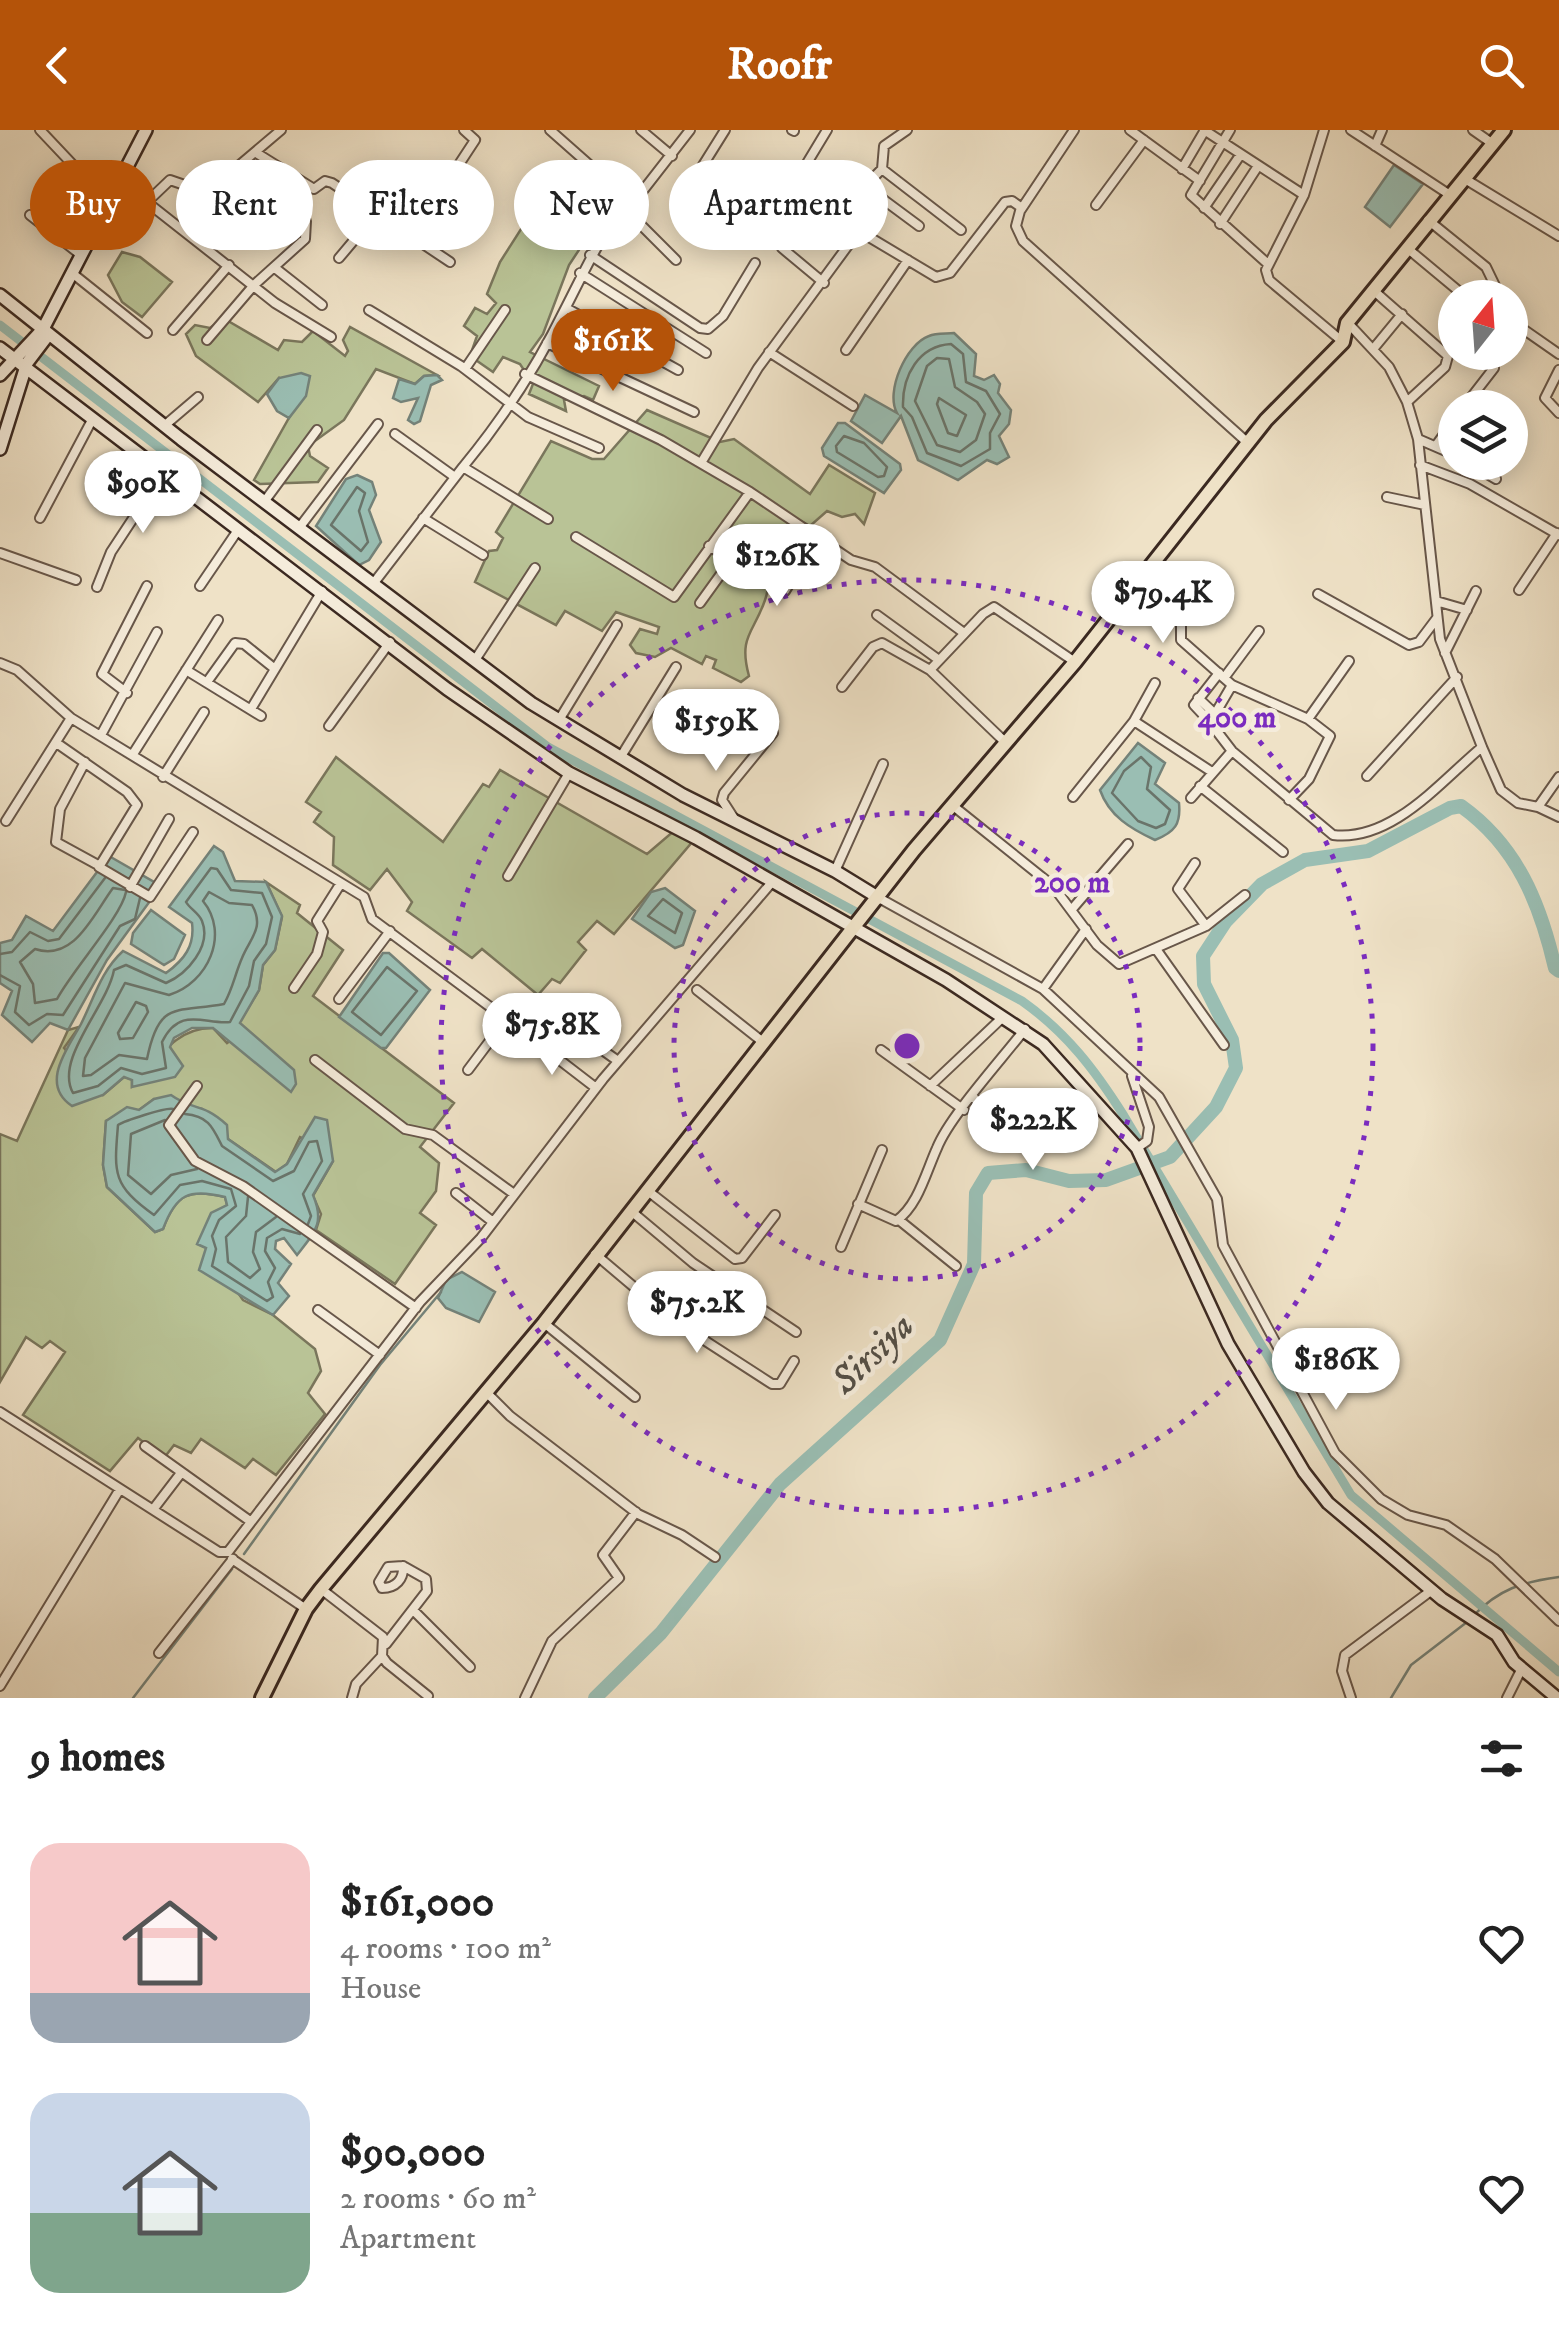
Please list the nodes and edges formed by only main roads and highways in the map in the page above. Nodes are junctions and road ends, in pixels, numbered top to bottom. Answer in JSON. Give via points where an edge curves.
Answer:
{"nodes":[{"id":1,"x":1504,"y":130,"type":"edge"},
{"id":2,"x":262,"y":1698,"type":"edge"}],
"edges":[{"from":1,"to":2,"type":"main road","via":[[1347,322],[1343,342],[1248,443],[544,1322],[321,1589]]}]}
